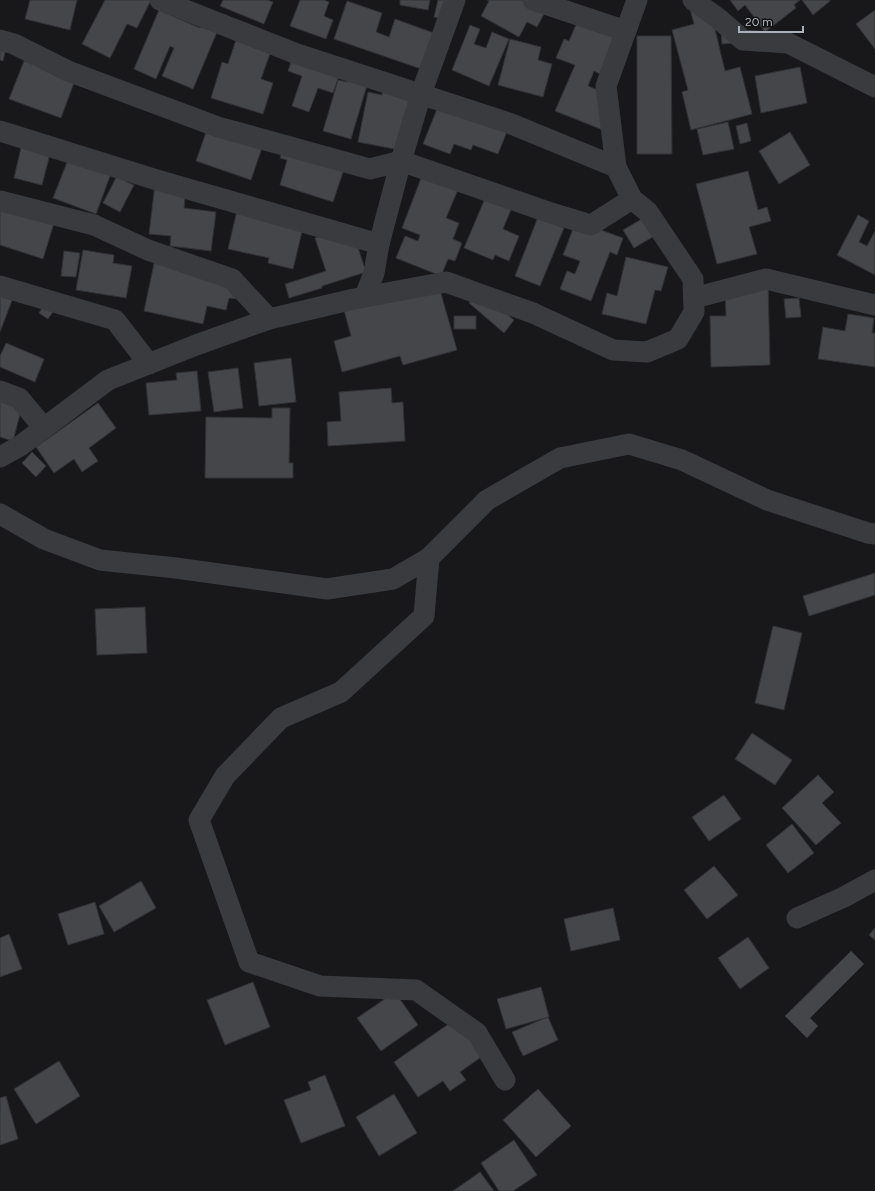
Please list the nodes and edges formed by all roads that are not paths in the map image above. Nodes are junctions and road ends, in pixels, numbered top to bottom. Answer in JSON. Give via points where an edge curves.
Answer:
{"nodes":[{"id":1,"x":160,"y":0,"type":"edge"},
{"id":2,"x":455,"y":0,"type":"edge"},
{"id":3,"x":532,"y":0,"type":"edge"},
{"id":4,"x":637,"y":0,"type":"edge"},
{"id":5,"x":693,"y":0,"type":"edge"},
{"id":6,"x":626,"y":31,"type":"junction"},
{"id":7,"x":0,"y":40,"type":"edge"},
{"id":8,"x":875,"y":87,"type":"edge"},
{"id":9,"x":421,"y":94,"type":"junction"},
{"id":10,"x":0,"y":131,"type":"edge"},
{"id":11,"x":401,"y":161,"type":"junction"},
{"id":12,"x":616,"y":166,"type":"junction"},
{"id":13,"x":632,"y":199,"type":"junction"},
{"id":14,"x":0,"y":201,"type":"edge"},
{"id":15,"x":379,"y":244,"type":"junction"},
{"id":16,"x":0,"y":286,"type":"edge"},
{"id":17,"x":365,"y":296,"type":"junction"},
{"id":18,"x":694,"y":298,"type":"junction"},
{"id":19,"x":875,"y":305,"type":"edge"},
{"id":20,"x":269,"y":319,"type":"junction"},
{"id":21,"x":148,"y":364,"type":"junction"},
{"id":22,"x":0,"y":392,"type":"edge"},
{"id":23,"x":44,"y":428,"type":"junction"},
{"id":24,"x":0,"y":457,"type":"edge"},
{"id":25,"x":0,"y":514,"type":"edge"},
{"id":26,"x":875,"y":534,"type":"edge"},
{"id":27,"x":429,"y":558,"type":"junction"},
{"id":28,"x":875,"y":880,"type":"edge"},
{"id":29,"x":797,"y":918,"type":"dead end"},
{"id":30,"x":505,"y":1080,"type":"dead end"}],
"edges":[{"from":1,"to":9,"type":"street","via":[[297,54]]},
{"from":2,"to":9,"type":"street"},
{"from":3,"to":6,"type":"street"},
{"from":4,"to":6,"type":"street"},
{"from":5,"to":8,"type":"street","via":[[743,40],[788,43]]},
{"from":6,"to":12,"type":"street","via":[[606,86]]},
{"from":7,"to":11,"type":"street","via":[[14,44],[68,71],[218,127],[370,169]]},
{"from":9,"to":11,"type":"street"},
{"from":9,"to":12,"type":"street","via":[[509,123]]},
{"from":10,"to":15,"type":"street","via":[[156,180]]},
{"from":11,"to":13,"type":"street","via":[[591,225]]},
{"from":11,"to":15,"type":"street"},
{"from":12,"to":13,"type":"street"},
{"from":13,"to":18,"type":"street","via":[[648,212],[693,280]]},
{"from":14,"to":20,"type":"street","via":[[94,225],[148,250],[232,279]]},
{"from":15,"to":17,"type":"street","via":[[374,273]]},
{"from":16,"to":21,"type":"street","via":[[115,320]]},
{"from":17,"to":18,"type":"street","via":[[446,282],[533,313],[612,350],[647,352],[678,339],[694,312]]},
{"from":17,"to":20,"type":"street"},
{"from":18,"to":19,"type":"street","via":[[766,279]]},
{"from":20,"to":21,"type":"street"},
{"from":21,"to":23,"type":"street","via":[[108,380]]},
{"from":22,"to":23,"type":"street","via":[[19,398]]},
{"from":23,"to":24,"type":"street"},
{"from":25,"to":27,"type":"street","via":[[44,539],[100,560],[327,589],[393,579]]},
{"from":26,"to":27,"type":"street","via":[[767,500],[682,460],[629,444],[560,458],[487,500]]},
{"from":27,"to":30,"type":"street","via":[[424,616],[341,692],[281,718],[225,776],[199,820],[249,962],[320,986],[416,990],[477,1033]]},
{"from":28,"to":29,"type":"street"}]}
